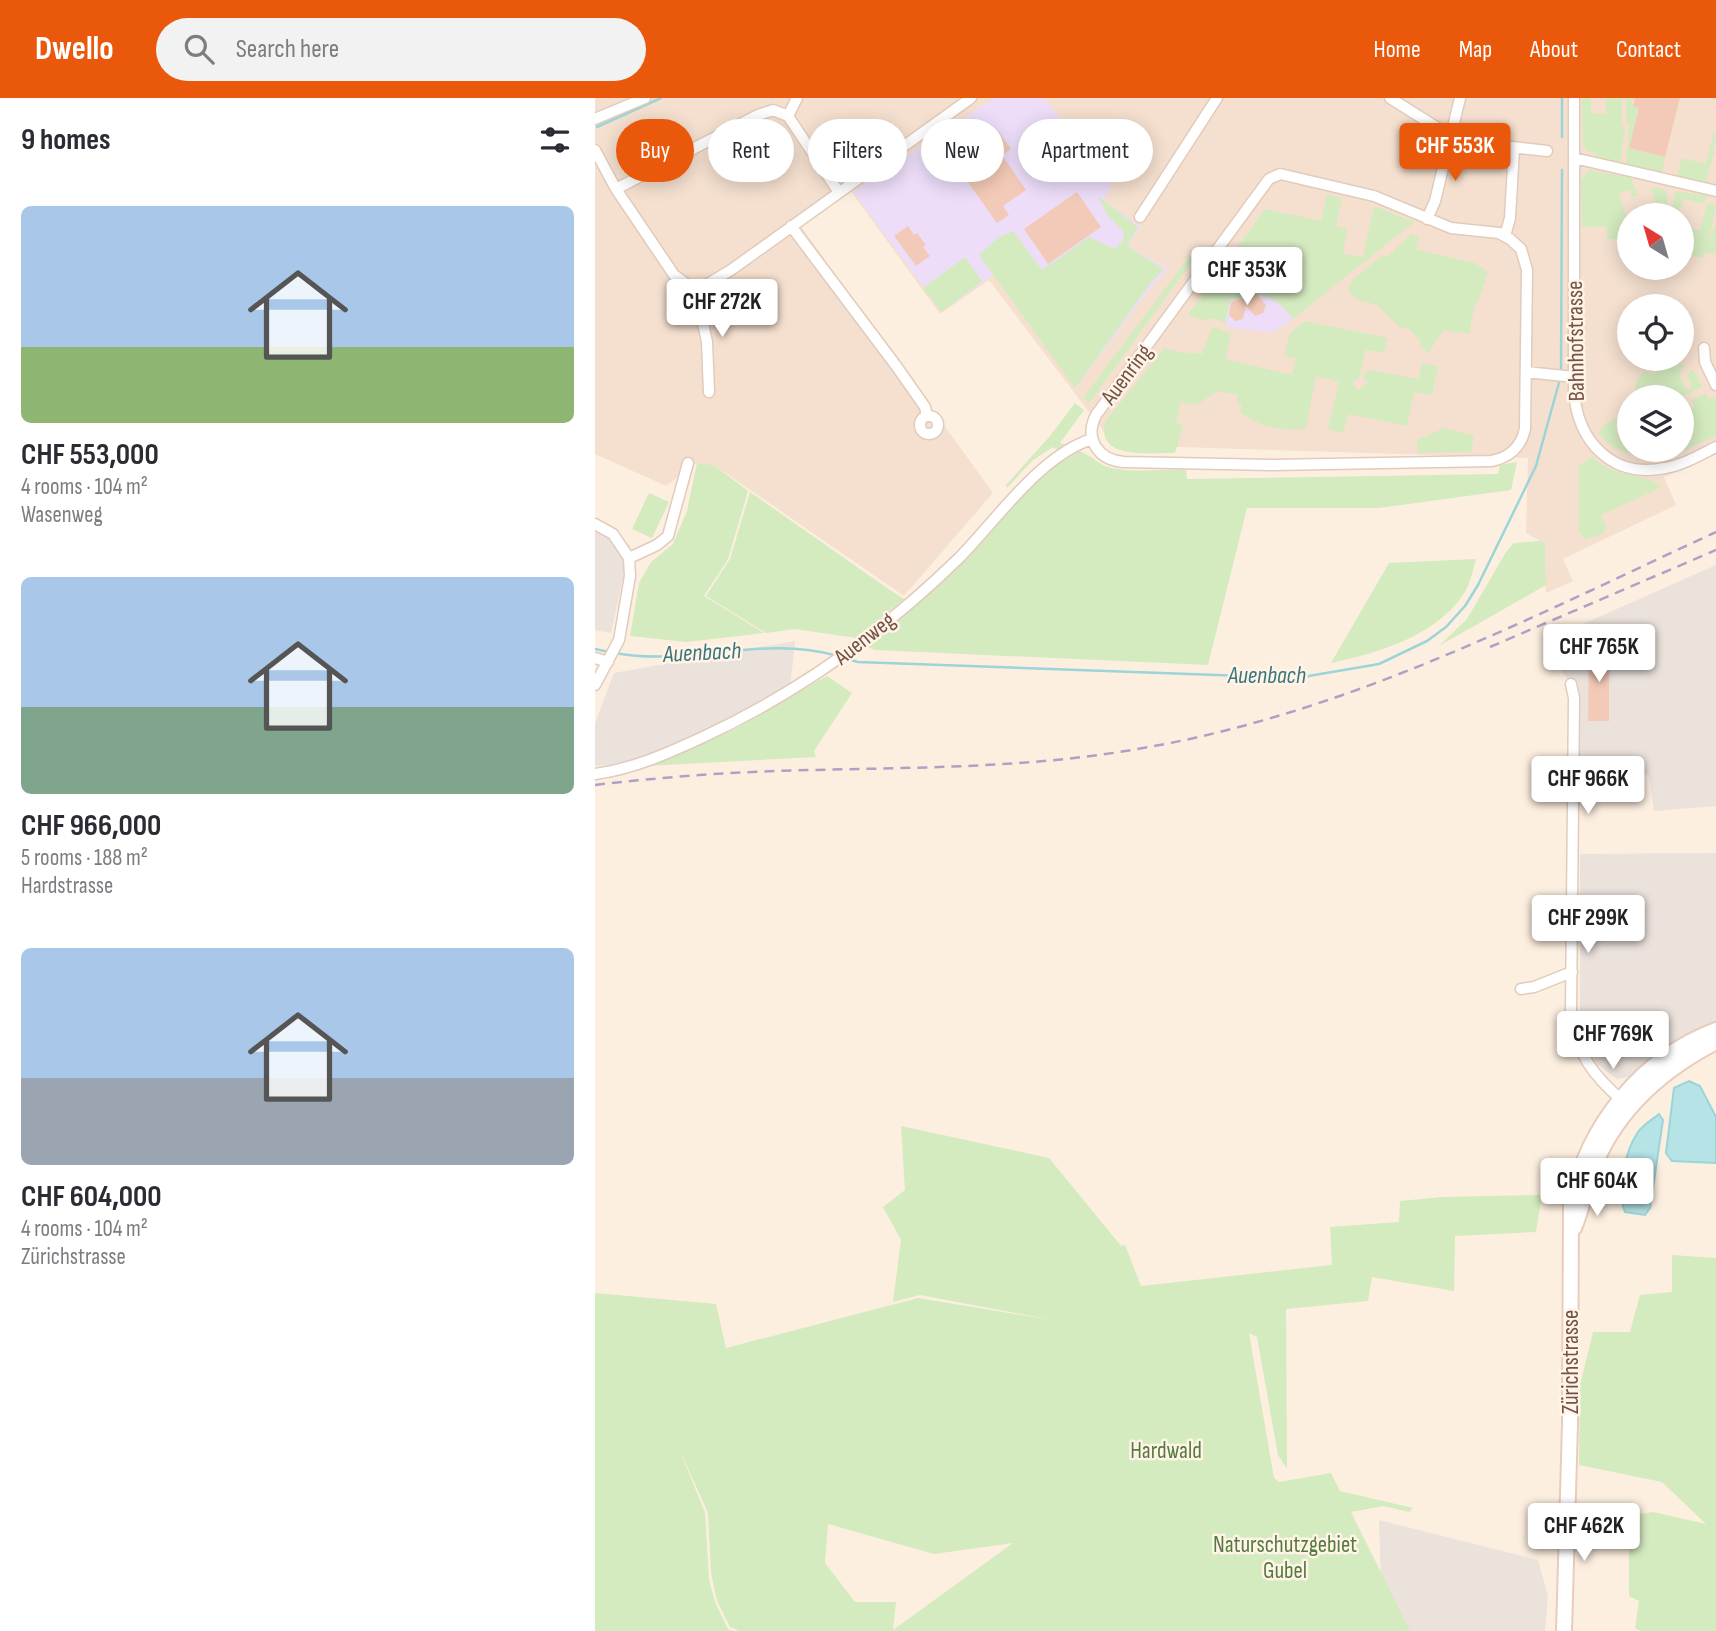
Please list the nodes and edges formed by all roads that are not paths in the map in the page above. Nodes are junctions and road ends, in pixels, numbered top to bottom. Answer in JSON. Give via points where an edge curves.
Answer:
{"nodes":[{"id":1,"x":645,"y":98,"type":"edge"},
{"id":2,"x":797,"y":98,"type":"edge"},
{"id":3,"x":971,"y":98,"type":"edge"},
{"id":4,"x":1217,"y":98,"type":"edge"},
{"id":5,"x":1390,"y":98,"type":"edge"},
{"id":6,"x":1460,"y":98,"type":"edge"},
{"id":7,"x":1574,"y":98,"type":"edge"},
{"id":8,"x":788,"y":116,"type":"junction"},
{"id":9,"x":595,"y":119,"type":"edge"},
{"id":10,"x":1452,"y":137,"type":"junction"},
{"id":11,"x":1514,"y":148,"type":"junction"},
{"id":12,"x":595,"y":150,"type":"edge"},
{"id":13,"x":1547,"y":152,"type":"dead end"},
{"id":14,"x":1574,"y":158,"type":"junction"},
{"id":15,"x":616,"y":189,"type":"junction"},
{"id":16,"x":838,"y":191,"type":"junction"},
{"id":17,"x":1716,"y":191,"type":"edge"},
{"id":18,"x":1140,"y":217,"type":"dead end"},
{"id":19,"x":1427,"y":219,"type":"junction"},
{"id":20,"x":791,"y":226,"type":"junction"},
{"id":21,"x":1505,"y":236,"type":"junction"},
{"id":22,"x":696,"y":291,"type":"junction"},
{"id":23,"x":1703,"y":348,"type":"dead end"},
{"id":24,"x":1527,"y":372,"type":"junction"},
{"id":25,"x":1565,"y":376,"type":"junction"},
{"id":26,"x":1716,"y":385,"type":"edge"},
{"id":27,"x":709,"y":392,"type":"dead end"},
{"id":28,"x":927,"y":416,"type":"dead end"},
{"id":29,"x":1092,"y":439,"type":"junction"},
{"id":30,"x":1716,"y":447,"type":"edge"},
{"id":31,"x":688,"y":463,"type":"dead end"},
{"id":32,"x":595,"y":524,"type":"edge"},
{"id":33,"x":629,"y":558,"type":"junction"},
{"id":34,"x":611,"y":655,"type":"junction"},
{"id":35,"x":595,"y":658,"type":"edge"},
{"id":36,"x":1571,"y":684,"type":"dead end"},
{"id":37,"x":595,"y":685,"type":"edge"},
{"id":38,"x":595,"y":774,"type":"edge"},
{"id":39,"x":1572,"y":972,"type":"junction"},
{"id":40,"x":1521,"y":989,"type":"dead end"},
{"id":41,"x":1716,"y":1030,"type":"edge"},
{"id":42,"x":1716,"y":1042,"type":"edge"},
{"id":43,"x":1625,"y":1102,"type":"junction"},
{"id":44,"x":1565,"y":1631,"type":"edge"}],
"edges":[{"from":1,"to":9,"type":"street"},
{"from":2,"to":8,"type":"street"},
{"from":3,"to":16,"type":"street"},
{"from":4,"to":18,"type":"street"},
{"from":5,"to":10,"type":"street"},
{"from":6,"to":10,"type":"street"},
{"from":7,"to":14,"type":"street","name":"Bahnhofstrasse"},
{"from":8,"to":15,"type":"street","via":[[773,110],[758,114]]},
{"from":8,"to":16,"type":"street"},
{"from":10,"to":11,"type":"street"},
{"from":10,"to":19,"type":"street"},
{"from":11,"to":13,"type":"street"},
{"from":11,"to":21,"type":"street"},
{"from":12,"to":15,"type":"street"},
{"from":14,"to":17,"type":"street"},
{"from":14,"to":25,"type":"street","name":"Bahnhofstrasse"},
{"from":15,"to":22,"type":"street","via":[[674,275]]},
{"from":16,"to":20,"type":"street"},
{"from":19,"to":21,"type":"street","name":"Auenring","via":[[1451,228]]},
{"from":19,"to":29,"type":"street","name":"Auenring","via":[[1356,191],[1272,176],[1096,415]]},
{"from":20,"to":22,"type":"street"},
{"from":20,"to":28,"type":"street","via":[[897,367]]},
{"from":21,"to":24,"type":"street","via":[[1521,249],[1527,265]]},
{"from":22,"to":27,"type":"street","via":[[707,342]]},
{"from":23,"to":26,"type":"street"},
{"from":24,"to":25,"type":"street"},
{"from":24,"to":29,"type":"street","via":[[1523,437],[1511,453],[1495,460],[1124,463],[1103,456]]},
{"from":25,"to":30,"type":"street","name":"Bahnhofstrasse","via":[[1580,425],[1590,442],[1612,461],[1655,470]]},
{"from":29,"to":38,"type":"street","name":"Auenweg","via":[[1034,476],[958,558],[832,664],[755,711],[682,747],[634,767]]},
{"from":31,"to":33,"type":"street","via":[[668,536]]},
{"from":32,"to":33,"type":"street","via":[[613,534]]},
{"from":33,"to":34,"type":"street","via":[[630,576]]},
{"from":34,"to":35,"type":"street"},
{"from":34,"to":37,"type":"street"},
{"from":36,"to":39,"type":"street"},
{"from":39,"to":40,"type":"street"},
{"from":39,"to":43,"type":"street","via":[[1571,1011],[1578,1049],[1594,1073]]},
{"from":41,"to":43,"type":"main road","name":"Zürichstrasse","via":[[1658,1062]]},
{"from":42,"to":43,"type":"main road","name":"Zürichstrasse"},
{"from":43,"to":44,"type":"main road","name":"Zürichstrasse","via":[[1597,1159],[1573,1231]]}]}
